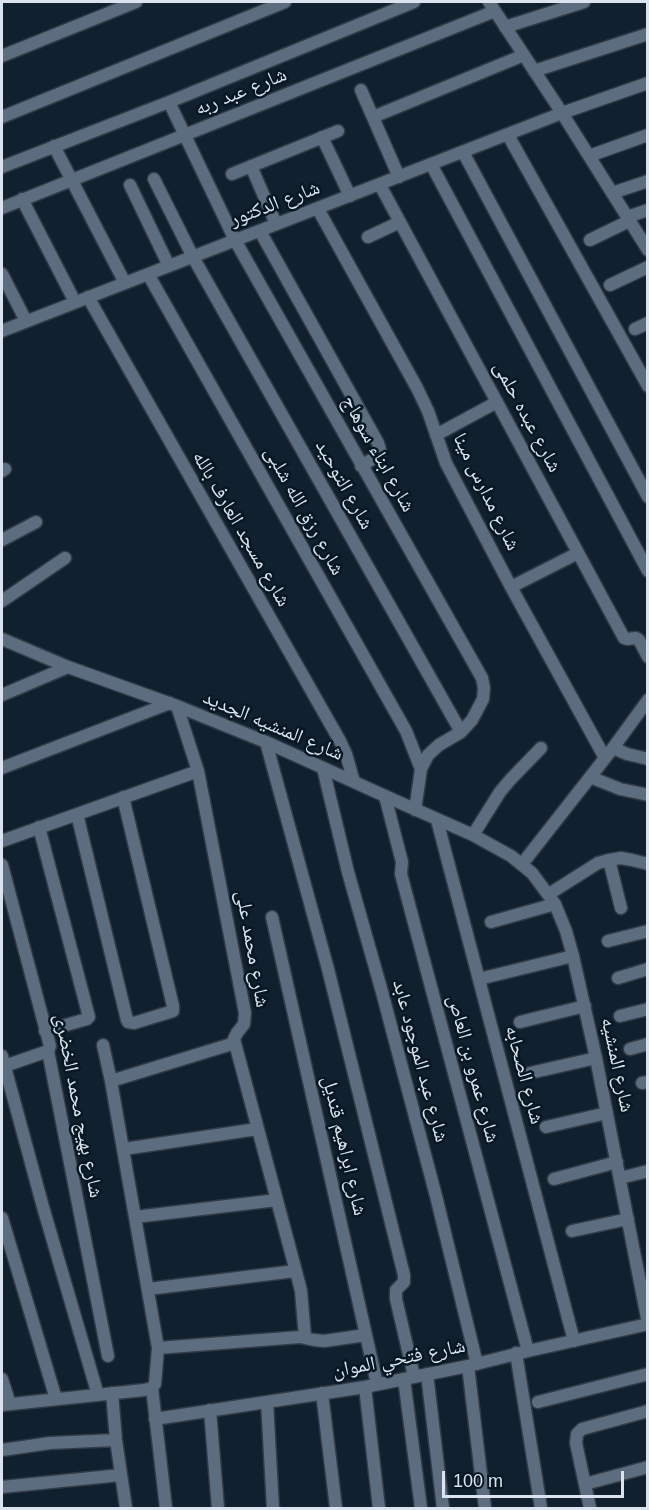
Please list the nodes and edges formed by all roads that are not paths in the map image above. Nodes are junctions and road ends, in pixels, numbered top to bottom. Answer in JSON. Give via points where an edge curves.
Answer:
{"nodes":[{"id":1,"x":136,"y":2,"type":"edge"},
{"id":2,"x":285,"y":2,"type":"edge"},
{"id":3,"x":414,"y":2,"type":"edge"},
{"id":4,"x":584,"y":2,"type":"edge"},
{"id":5,"x":492,"y":6,"type":"edge"},
{"id":6,"x":505,"y":27,"type":"junction"},
{"id":7,"x":648,"y":34,"type":"edge"},
{"id":8,"x":524,"y":55,"type":"junction"},
{"id":9,"x":2,"y":56,"type":"edge"},
{"id":10,"x":534,"y":71,"type":"junction"},
{"id":11,"x":648,"y":83,"type":"edge"},
{"id":12,"x":361,"y":90,"type":"dead end"},
{"id":13,"x":169,"y":102,"type":"junction"},
{"id":14,"x":562,"y":113,"type":"junction"},
{"id":15,"x":2,"y":117,"type":"edge"},
{"id":16,"x":373,"y":117,"type":"junction"},
{"id":17,"x":338,"y":130,"type":"dead end"},
{"id":18,"x":508,"y":135,"type":"junction"},
{"id":19,"x":648,"y":135,"type":"edge"},
{"id":20,"x":184,"y":136,"type":"junction"},
{"id":21,"x":322,"y":137,"type":"junction"},
{"id":22,"x":54,"y":146,"type":"junction"},
{"id":23,"x":463,"y":152,"type":"junction"},
{"id":24,"x":589,"y":156,"type":"junction"},
{"id":25,"x":431,"y":164,"type":"junction"},
{"id":26,"x":251,"y":166,"type":"junction"},
{"id":27,"x":2,"y":167,"type":"edge"},
{"id":28,"x":232,"y":174,"type":"dead end"},
{"id":29,"x":399,"y":177,"type":"junction"},
{"id":30,"x":154,"y":179,"type":"dead end"},
{"id":31,"x":72,"y":180,"type":"junction"},
{"id":32,"x":648,"y":182,"type":"edge"},
{"id":33,"x":380,"y":184,"type":"junction"},
{"id":34,"x":130,"y":185,"type":"dead end"},
{"id":35,"x":612,"y":194,"type":"junction"},
{"id":36,"x":350,"y":196,"type":"junction"},
{"id":37,"x":22,"y":200,"type":"junction"},
{"id":38,"x":2,"y":208,"type":"edge"},
{"id":39,"x":318,"y":209,"type":"junction"},
{"id":40,"x":648,"y":210,"type":"edge"},
{"id":41,"x":628,"y":219,"type":"junction"},
{"id":42,"x":400,"y":222,"type":"junction"},
{"id":43,"x":276,"y":224,"type":"junction"},
{"id":44,"x":260,"y":231,"type":"junction"},
{"id":45,"x":368,"y":237,"type":"dead end"},
{"id":46,"x":235,"y":240,"type":"junction"},
{"id":47,"x":590,"y":240,"type":"dead end"},
{"id":48,"x":648,"y":250,"type":"edge"},
{"id":49,"x":193,"y":257,"type":"junction"},
{"id":50,"x":170,"y":266,"type":"junction"},
{"id":51,"x":648,"y":267,"type":"edge"},
{"id":52,"x":2,"y":274,"type":"edge"},
{"id":53,"x":148,"y":274,"type":"junction"},
{"id":54,"x":125,"y":283,"type":"junction"},
{"id":55,"x":610,"y":285,"type":"dead end"},
{"id":56,"x":88,"y":297,"type":"junction"},
{"id":57,"x":75,"y":302,"type":"junction"},
{"id":58,"x":26,"y":321,"type":"junction"},
{"id":59,"x":648,"y":323,"type":"edge"},
{"id":60,"x":636,"y":329,"type":"dead end"},
{"id":61,"x":2,"y":331,"type":"edge"},
{"id":62,"x":648,"y":386,"type":"edge"},
{"id":63,"x":497,"y":402,"type":"junction"},
{"id":64,"x":436,"y":435,"type":"junction"},
{"id":65,"x":361,"y":465,"type":"junction"},
{"id":66,"x":648,"y":497,"type":"edge"},
{"id":67,"x":36,"y":522,"type":"dead end"},
{"id":68,"x":2,"y":540,"type":"edge"},
{"id":69,"x":578,"y":553,"type":"junction"},
{"id":70,"x":65,"y":558,"type":"dead end"},
{"id":71,"x":648,"y":571,"type":"edge"},
{"id":72,"x":511,"y":587,"type":"junction"},
{"id":73,"x":2,"y":602,"type":"edge"},
{"id":74,"x":2,"y":639,"type":"edge"},
{"id":75,"x":648,"y":657,"type":"edge"},
{"id":76,"x":68,"y":667,"type":"junction"},
{"id":77,"x":2,"y":695,"type":"edge"},
{"id":78,"x":648,"y":700,"type":"edge"},
{"id":79,"x":174,"y":704,"type":"junction"},
{"id":80,"x":461,"y":732,"type":"junction"},
{"id":81,"x":266,"y":742,"type":"junction"},
{"id":82,"x":541,"y":748,"type":"dead end"},
{"id":83,"x":613,"y":748,"type":"junction"},
{"id":84,"x":605,"y":758,"type":"junction"},
{"id":85,"x":648,"y":759,"type":"edge"},
{"id":86,"x":2,"y":768,"type":"edge"},
{"id":87,"x":323,"y":768,"type":"junction"},
{"id":88,"x":421,"y":769,"type":"junction"},
{"id":89,"x":198,"y":771,"type":"junction"},
{"id":90,"x":590,"y":777,"type":"junction"},
{"id":91,"x":354,"y":782,"type":"junction"},
{"id":92,"x":648,"y":795,"type":"edge"},
{"id":93,"x":385,"y":796,"type":"junction"},
{"id":94,"x":123,"y":797,"type":"junction"},
{"id":95,"x":415,"y":810,"type":"junction"},
{"id":96,"x":77,"y":813,"type":"junction"},
{"id":97,"x":437,"y":820,"type":"junction"},
{"id":98,"x":39,"y":827,"type":"junction"},
{"id":99,"x":473,"y":835,"type":"junction"},
{"id":100,"x":2,"y":841,"type":"edge"},
{"id":101,"x":609,"y":860,"type":"junction"},
{"id":102,"x":522,"y":864,"type":"junction"},
{"id":103,"x":648,"y":864,"type":"edge"},
{"id":104,"x":2,"y":865,"type":"edge"},
{"id":105,"x":552,"y":899,"type":"junction"},
{"id":106,"x":621,"y":908,"type":"dead end"},
{"id":107,"x":272,"y":917,"type":"dead end"},
{"id":108,"x":491,"y":922,"type":"dead end"},
{"id":109,"x":648,"y":931,"type":"edge"},
{"id":110,"x":608,"y":941,"type":"dead end"},
{"id":111,"x":573,"y":956,"type":"junction"},
{"id":112,"x":648,"y":969,"type":"edge"},
{"id":113,"x":618,"y":978,"type":"dead end"},
{"id":114,"x":479,"y":980,"type":"junction"},
{"id":115,"x":585,"y":1006,"type":"junction"},
{"id":116,"x":648,"y":1009,"type":"edge"},
{"id":117,"x":620,"y":1016,"type":"dead end"},
{"id":118,"x":520,"y":1022,"type":"dead end"},
{"id":119,"x":45,"y":1030,"type":"junction"},
{"id":120,"x":235,"y":1043,"type":"junction"},
{"id":121,"x":648,"y":1044,"type":"edge"},
{"id":122,"x":103,"y":1045,"type":"dead end"},
{"id":123,"x":630,"y":1049,"type":"dead end"},
{"id":124,"x":48,"y":1051,"type":"junction"},
{"id":125,"x":596,"y":1058,"type":"junction"},
{"id":126,"x":2,"y":1063,"type":"edge"},
{"id":127,"x":530,"y":1073,"type":"dead end"},
{"id":128,"x":111,"y":1081,"type":"junction"},
{"id":129,"x":607,"y":1113,"type":"junction"},
{"id":130,"x":546,"y":1127,"type":"dead end"},
{"id":131,"x":257,"y":1129,"type":"junction"},
{"id":132,"x":124,"y":1149,"type":"junction"},
{"id":133,"x":617,"y":1162,"type":"junction"},
{"id":134,"x":648,"y":1171,"type":"edge"},
{"id":135,"x":620,"y":1178,"type":"junction"},
{"id":136,"x":554,"y":1179,"type":"dead end"},
{"id":137,"x":277,"y":1200,"type":"junction"},
{"id":138,"x":135,"y":1217,"type":"junction"},
{"id":139,"x":2,"y":1218,"type":"edge"},
{"id":140,"x":628,"y":1219,"type":"junction"},
{"id":141,"x":572,"y":1231,"type":"dead end"},
{"id":142,"x":296,"y":1271,"type":"junction"},
{"id":143,"x":148,"y":1289,"type":"junction"},
{"id":144,"x":647,"y":1320,"type":"edge"},
{"id":145,"x":366,"y":1335,"type":"junction"},
{"id":146,"x":305,"y":1337,"type":"junction"},
{"id":147,"x":574,"y":1341,"type":"junction"},
{"id":148,"x":158,"y":1347,"type":"junction"},
{"id":149,"x":522,"y":1352,"type":"junction"},
{"id":150,"x":108,"y":1356,"type":"dead end"},
{"id":151,"x":472,"y":1365,"type":"junction"},
{"id":152,"x":648,"y":1374,"type":"edge"},
{"id":153,"x":415,"y":1376,"type":"junction"},
{"id":154,"x":2,"y":1379,"type":"edge"},
{"id":155,"x":154,"y":1384,"type":"junction"},
{"id":156,"x":377,"y":1384,"type":"junction"},
{"id":157,"x":364,"y":1387,"type":"junction"},
{"id":158,"x":112,"y":1393,"type":"junction"},
{"id":159,"x":322,"y":1393,"type":"junction"},
{"id":160,"x":98,"y":1395,"type":"junction"},
{"id":161,"x":56,"y":1399,"type":"junction"},
{"id":162,"x":267,"y":1402,"type":"junction"},
{"id":163,"x":538,"y":1402,"type":"dead end"},
{"id":164,"x":6,"y":1405,"type":"edge"},
{"id":165,"x":210,"y":1410,"type":"junction"},
{"id":166,"x":648,"y":1411,"type":"edge"},
{"id":167,"x":156,"y":1419,"type":"junction"},
{"id":168,"x":116,"y":1440,"type":"junction"},
{"id":169,"x":2,"y":1450,"type":"edge"},
{"id":170,"x":648,"y":1467,"type":"edge"},
{"id":171,"x":121,"y":1475,"type":"junction"},
{"id":172,"x":585,"y":1484,"type":"junction"},
{"id":173,"x":2,"y":1487,"type":"edge"},
{"id":174,"x":126,"y":1509,"type":"edge"},
{"id":175,"x":166,"y":1509,"type":"edge"},
{"id":176,"x":218,"y":1509,"type":"edge"},
{"id":177,"x":273,"y":1509,"type":"edge"},
{"id":178,"x":336,"y":1509,"type":"edge"},
{"id":179,"x":379,"y":1509,"type":"edge"},
{"id":180,"x":421,"y":1509,"type":"edge"},
{"id":181,"x":443,"y":1509,"type":"edge"},
{"id":182,"x":485,"y":1509,"type":"edge"},
{"id":183,"x":541,"y":1509,"type":"edge"},
{"id":184,"x":590,"y":1509,"type":"edge"}],
"edges":[{"from":1,"to":9,"type":"street"},
{"from":2,"to":15,"type":"street"},
{"from":3,"to":13,"type":"street"},
{"from":4,"to":6,"type":"street"},
{"from":5,"to":6,"type":"street"},
{"from":5,"to":20,"type":"street","name":"شارع عبد ربه"},
{"from":6,"to":8,"type":"street"},
{"from":7,"to":10,"type":"street"},
{"from":8,"to":10,"type":"street"},
{"from":8,"to":16,"type":"street"},
{"from":10,"to":14,"type":"street"},
{"from":11,"to":14,"type":"street","name":"شارع الدكتور"},
{"from":12,"to":16,"type":"street"},
{"from":13,"to":20,"type":"street","name":"شارع ابناء سوهاج"},
{"from":13,"to":22,"type":"street"},
{"from":14,"to":18,"type":"street","name":"شارع الدكتور"},
{"from":14,"to":24,"type":"street"},
{"from":16,"to":29,"type":"street"},
{"from":17,"to":21,"type":"street"},
{"from":18,"to":23,"type":"street","name":"شارع الدكتور"},
{"from":18,"to":62,"type":"street"},
{"from":19,"to":24,"type":"street"},
{"from":20,"to":31,"type":"street","name":"شارع عبد ربه"},
{"from":20,"to":46,"type":"street","name":"شارع ابناء سوهاج"},
{"from":21,"to":26,"type":"street"},
{"from":21,"to":36,"type":"street"},
{"from":22,"to":27,"type":"street"},
{"from":22,"to":31,"type":"street"},
{"from":23,"to":25,"type":"street","name":"شارع الدكتور"},
{"from":23,"to":66,"type":"street"},
{"from":24,"to":35,"type":"street"},
{"from":25,"to":29,"type":"street","name":"شارع الدكتور"},
{"from":25,"to":71,"type":"street"},
{"from":26,"to":28,"type":"street"},
{"from":26,"to":43,"type":"street"},
{"from":29,"to":33,"type":"street","name":"شارع الدكتور"},
{"from":30,"to":49,"type":"street","name":"شارع التوحيد"},
{"from":31,"to":37,"type":"street","name":"شارع عبد ربه"},
{"from":31,"to":54,"type":"street"},
{"from":32,"to":35,"type":"street"},
{"from":33,"to":36,"type":"street","name":"شارع الدكتور"},
{"from":33,"to":42,"type":"street","name":"شارع عبده حلمى"},
{"from":34,"to":50,"type":"street"},
{"from":35,"to":41,"type":"street"},
{"from":36,"to":39,"type":"street","name":"شارع الدكتور"},
{"from":37,"to":38,"type":"street","name":"شارع عبد ربه"},
{"from":37,"to":57,"type":"street"},
{"from":39,"to":43,"type":"street","name":"شارع الدكتور"},
{"from":39,"to":64,"type":"street","name":"شارع مدارس مينا","via":[[417,388]]},
{"from":40,"to":41,"type":"street"},
{"from":41,"to":47,"type":"street"},
{"from":41,"to":48,"type":"street"},
{"from":42,"to":45,"type":"street"},
{"from":42,"to":63,"type":"street","name":"شارع عبده حلمى"},
{"from":43,"to":44,"type":"street","name":"شارع الدكتور"},
{"from":44,"to":46,"type":"street","name":"شارع الدكتور"},
{"from":44,"to":65,"type":"street","via":[[378,443],[379,455]]},
{"from":46,"to":49,"type":"street","name":"شارع الدكتور"},
{"from":46,"to":65,"type":"street","name":"شارع ابناء سوهاج"},
{"from":49,"to":50,"type":"street","name":"شارع الدكتور"},
{"from":49,"to":80,"type":"street","name":"شارع التوحيد"},
{"from":50,"to":53,"type":"street","name":"شارع الدكتور"},
{"from":51,"to":55,"type":"street"},
{"from":52,"to":58,"type":"street"},
{"from":53,"to":54,"type":"street","name":"شارع الدكتور"},
{"from":53,"to":88,"type":"street","name":"شارع رزق الله شلبى","via":[[406,730]]},
{"from":54,"to":56,"type":"street","name":"شارع الدكتور"},
{"from":56,"to":57,"type":"street","name":"شارع الدكتور"},
{"from":56,"to":91,"type":"street","name":"شارع مسجد العارف بالله","via":[[340,741]]},
{"from":57,"to":58,"type":"street","name":"شارع الدكتور"},
{"from":58,"to":61,"type":"street","name":"شارع الدكتور"},
{"from":59,"to":60,"type":"street"},
{"from":63,"to":64,"type":"street"},
{"from":63,"to":69,"type":"street","name":"شارع عبده حلمى"},
{"from":64,"to":72,"type":"street","name":"شارع مدارس مينا","via":[[446,463]]},
{"from":65,"to":80,"type":"street","name":"شارع ابناء سوهاج","via":[[482,678],[483,699]]},
{"from":67,"to":68,"type":"street"},
{"from":69,"to":72,"type":"street"},
{"from":69,"to":75,"type":"street","name":"شارع عبده حلمى","via":[[624,638],[639,640]]},
{"from":70,"to":73,"type":"street"},
{"from":72,"to":84,"type":"street","name":"شارع مدارس مينا"},
{"from":74,"to":76,"type":"street","name":"شارع المنشيه الجديد"},
{"from":76,"to":77,"type":"street"},
{"from":76,"to":79,"type":"street","name":"شارع المنشيه الجديد"},
{"from":78,"to":83,"type":"street"},
{"from":79,"to":81,"type":"street","name":"شارع المنشيه الجديد"},
{"from":79,"to":86,"type":"street"},
{"from":79,"to":89,"type":"street","name":"شارع محمد على"},
{"from":80,"to":88,"type":"street","via":[[434,750]]},
{"from":81,"to":87,"type":"street","name":"شارع المنشيه الجديد"},
{"from":81,"to":153,"type":"street","via":[[334,992],[404,1275],[396,1299]]},
{"from":82,"to":99,"type":"street","via":[[500,792]]},
{"from":83,"to":84,"type":"street"},
{"from":83,"to":85,"type":"street"},
{"from":84,"to":90,"type":"street"},
{"from":87,"to":91,"type":"street","name":"شارع المنشيه الجديد"},
{"from":87,"to":151,"type":"street","name":"شارع عبد الموجود عابد","via":[[436,1197]]},
{"from":88,"to":95,"type":"street"},
{"from":89,"to":94,"type":"street"},
{"from":89,"to":120,"type":"street","name":"شارع محمد على","via":[[245,1013]]},
{"from":90,"to":92,"type":"street"},
{"from":90,"to":102,"type":"street"},
{"from":91,"to":93,"type":"street","name":"شارع المنشيه الجديد"},
{"from":93,"to":95,"type":"street","name":"شارع المنشيه الجديد"},
{"from":93,"to":149,"type":"street","name":"شارع عمرو بن العاص","via":[[402,862],[400,872]]},
{"from":94,"to":96,"type":"street"},
{"from":94,"to":96,"type":"street","via":[[174,1009],[170,1012],[128,1022]]},
{"from":95,"to":97,"type":"street","name":"شارع المنشيه الجديد"},
{"from":96,"to":98,"type":"street"},
{"from":97,"to":99,"type":"street","name":"شارع المنشيه الجديد"},
{"from":97,"to":114,"type":"street","name":"شارع الصحابه"},
{"from":98,"to":100,"type":"street"},
{"from":98,"to":119,"type":"street","via":[[89,1017]]},
{"from":99,"to":102,"type":"street","name":"شارع المنشيه الجديد"},
{"from":101,"to":103,"type":"street","via":[[621,858]]},
{"from":101,"to":105,"type":"street","via":[[598,863]]},
{"from":101,"to":106,"type":"street"},
{"from":102,"to":105,"type":"street","name":"شارع المنشيه"},
{"from":104,"to":119,"type":"street","name":"شارع بهيج محمد الخضرى"},
{"from":105,"to":108,"type":"street"},
{"from":105,"to":111,"type":"street","name":"شارع المنشيه"},
{"from":107,"to":145,"type":"street","name":"شارع ابراهيم قنديل"},
{"from":109,"to":110,"type":"street"},
{"from":111,"to":114,"type":"street"},
{"from":111,"to":115,"type":"street","name":"شارع المنشيه"},
{"from":112,"to":113,"type":"street"},
{"from":114,"to":147,"type":"street","name":"شارع الصحابه"},
{"from":115,"to":118,"type":"street"},
{"from":115,"to":125,"type":"street","name":"شارع المنشيه"},
{"from":116,"to":117,"type":"street"},
{"from":119,"to":124,"type":"street","name":"شارع بهيج محمد الخضرى"},
{"from":120,"to":128,"type":"street"},
{"from":120,"to":131,"type":"street"},
{"from":121,"to":123,"type":"street"},
{"from":122,"to":128,"type":"street"},
{"from":124,"to":126,"type":"street"},
{"from":124,"to":150,"type":"street","name":"شارع بهيج محمد الخضرى"},
{"from":125,"to":127,"type":"street"},
{"from":125,"to":129,"type":"street","name":"شارع المنشيه"},
{"from":126,"to":160,"type":"street"},
{"from":128,"to":132,"type":"street"},
{"from":129,"to":130,"type":"street"},
{"from":129,"to":133,"type":"street","name":"شارع المنشيه"},
{"from":131,"to":132,"type":"street"},
{"from":131,"to":137,"type":"street"},
{"from":132,"to":138,"type":"street"},
{"from":133,"to":135,"type":"street","name":"شارع المنشيه"},
{"from":133,"to":136,"type":"street"},
{"from":134,"to":135,"type":"street"},
{"from":135,"to":140,"type":"street","name":"شارع المنشيه"},
{"from":137,"to":138,"type":"street"},
{"from":137,"to":142,"type":"street"},
{"from":138,"to":143,"type":"street"},
{"from":139,"to":161,"type":"street"},
{"from":140,"to":141,"type":"street"},
{"from":140,"to":144,"type":"street","name":"شارع المنشيه"},
{"from":142,"to":143,"type":"street"},
{"from":142,"to":146,"type":"street"},
{"from":143,"to":148,"type":"street"},
{"from":144,"to":147,"type":"street","name":"شارع فتحي الموان"},
{"from":145,"to":146,"type":"street","via":[[324,1341]]},
{"from":145,"to":156,"type":"street","name":"شارع ابراهيم قنديل"},
{"from":146,"to":148,"type":"street"},
{"from":147,"to":149,"type":"street","name":"شارع فتحي الموان"},
{"from":148,"to":155,"type":"street"},
{"from":149,"to":151,"type":"street","name":"شارع فتحي الموان"},
{"from":149,"to":183,"type":"street","name":"شارع عمرو بن العاص"},
{"from":151,"to":153,"type":"street","name":"شارع فتحي الموان"},
{"from":151,"to":182,"type":"street","name":"شارع عبد الموجود عابد"},
{"from":152,"to":163,"type":"street"},
{"from":153,"to":156,"type":"street","name":"شارع فتحي الموان"},
{"from":153,"to":180,"type":"street"},
{"from":153,"to":181,"type":"street"},
{"from":154,"to":164,"type":"street"},
{"from":155,"to":158,"type":"street","via":[[144,1390]]},
{"from":155,"to":167,"type":"street"},
{"from":156,"to":157,"type":"street","name":"شارع فتحي الموان"},
{"from":157,"to":159,"type":"street","name":"شارع فتحي الموان"},
{"from":157,"to":179,"type":"street"},
{"from":158,"to":160,"type":"street"},
{"from":158,"to":168,"type":"street"},
{"from":159,"to":162,"type":"street","name":"شارع فتحي الموان"},
{"from":159,"to":178,"type":"street"},
{"from":160,"to":161,"type":"street"},
{"from":161,"to":164,"type":"street"},
{"from":162,"to":165,"type":"street","name":"شارع فتحي الموان"},
{"from":162,"to":177,"type":"street"},
{"from":165,"to":167,"type":"street","name":"شارع فتحي الموان"},
{"from":165,"to":176,"type":"street"},
{"from":166,"to":172,"type":"street","via":[[582,1429],[577,1434]]},
{"from":167,"to":175,"type":"street"},
{"from":168,"to":169,"type":"street"},
{"from":168,"to":171,"type":"street"},
{"from":170,"to":172,"type":"street"},
{"from":171,"to":173,"type":"street"},
{"from":171,"to":174,"type":"street"},
{"from":172,"to":184,"type":"street"}]}
